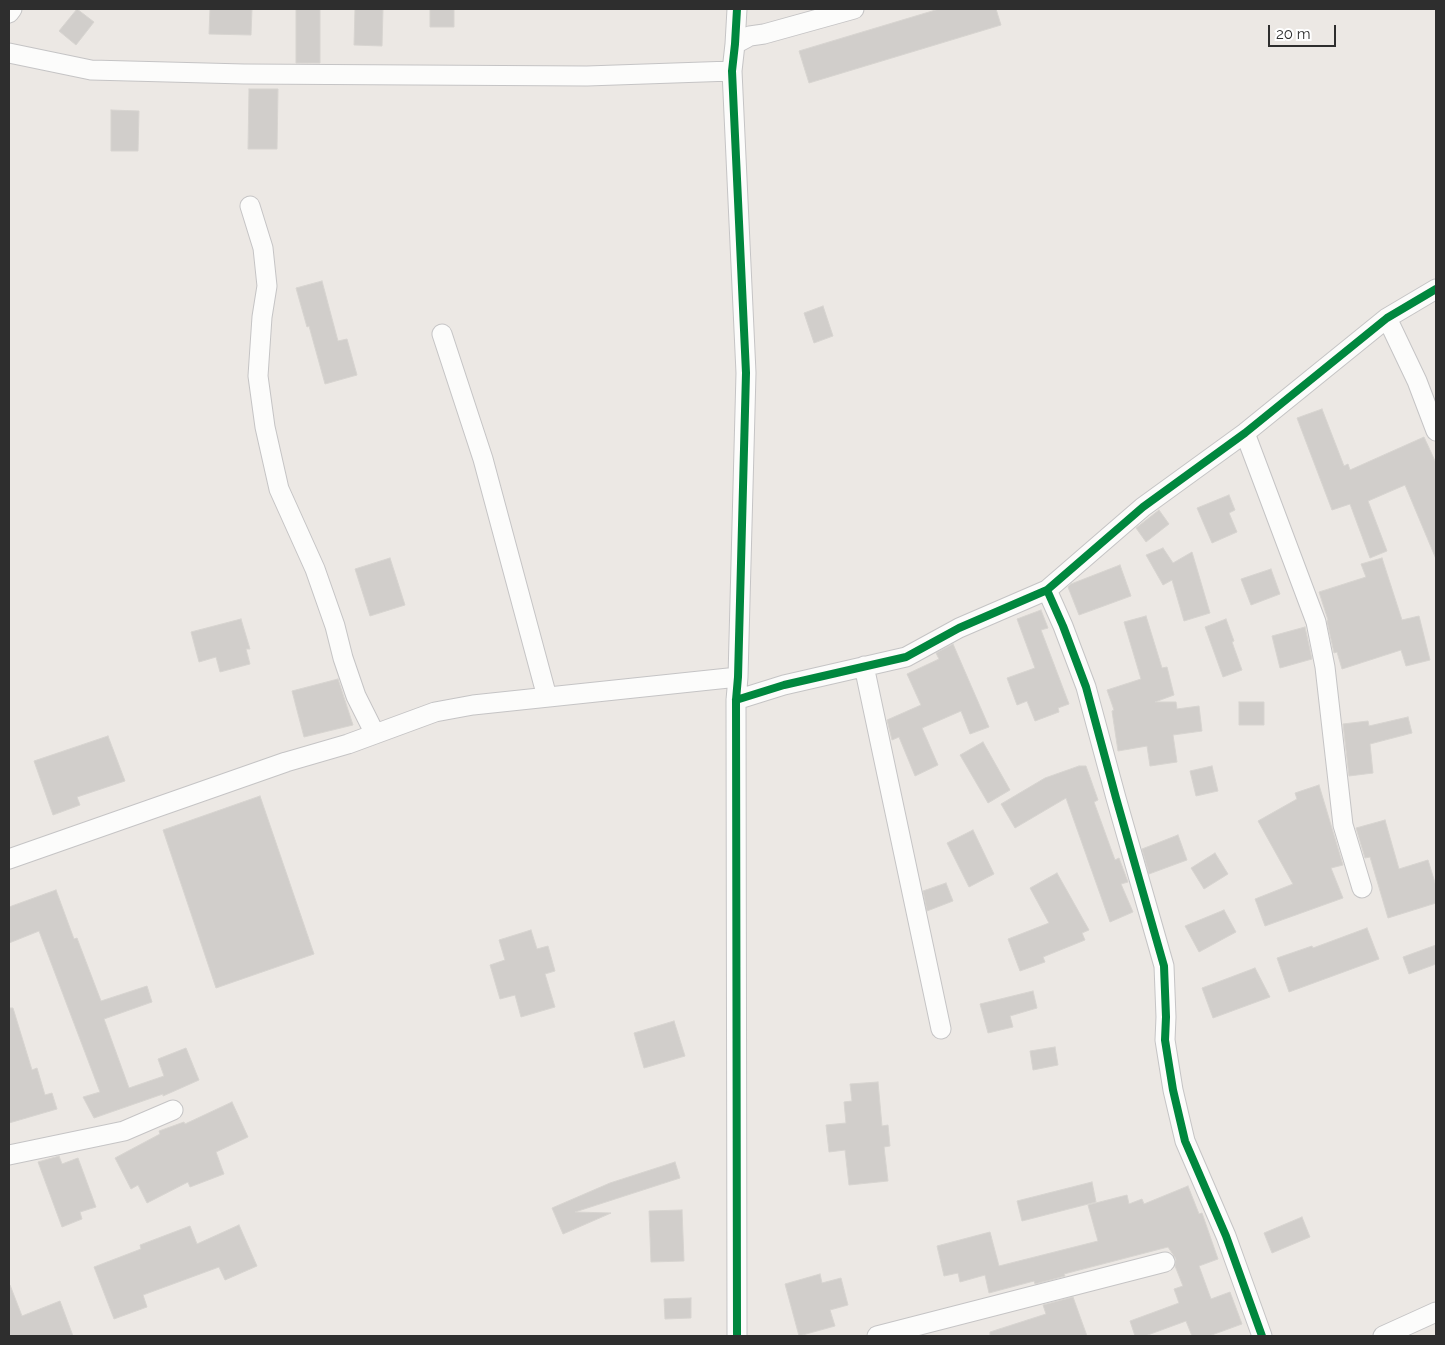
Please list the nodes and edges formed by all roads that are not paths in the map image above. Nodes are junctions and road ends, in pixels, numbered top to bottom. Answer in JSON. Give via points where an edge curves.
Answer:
{"nodes":[{"id":1,"x":12,"y":9,"type":"edge"},
{"id":2,"x":737,"y":9,"type":"edge"},
{"id":3,"x":854,"y":9,"type":"edge"},
{"id":4,"x":9,"y":13,"type":"edge"},
{"id":5,"x":736,"y":44,"type":"junction"},
{"id":6,"x":9,"y":53,"type":"edge"},
{"id":7,"x":732,"y":71,"type":"junction"},
{"id":8,"x":250,"y":206,"type":"dead end"},
{"id":9,"x":1436,"y":289,"type":"edge"},
{"id":10,"x":1388,"y":318,"type":"junction"},
{"id":11,"x":442,"y":334,"type":"dead end"},
{"id":12,"x":1436,"y":431,"type":"edge"},
{"id":13,"x":1246,"y":433,"type":"junction"},
{"id":14,"x":1046,"y":590,"type":"junction"},
{"id":15,"x":864,"y":666,"type":"junction"},
{"id":16,"x":738,"y":677,"type":"junction"},
{"id":17,"x":547,"y":697,"type":"junction"},
{"id":18,"x":736,"y":700,"type":"junction"},
{"id":19,"x":375,"y":734,"type":"junction"},
{"id":20,"x":9,"y":859,"type":"edge"},
{"id":21,"x":1362,"y":888,"type":"dead end"},
{"id":22,"x":941,"y":1029,"type":"dead end"},
{"id":23,"x":173,"y":1110,"type":"dead end"},
{"id":24,"x":9,"y":1155,"type":"edge"},
{"id":25,"x":1165,"y":1262,"type":"dead end"},
{"id":26,"x":1436,"y":1312,"type":"edge"},
{"id":27,"x":737,"y":1336,"type":"edge"},
{"id":28,"x":877,"y":1336,"type":"edge"},
{"id":29,"x":1262,"y":1336,"type":"edge"},
{"id":30,"x":1383,"y":1336,"type":"edge"}],
"edges":[{"from":1,"to":4,"type":"street"},
{"from":2,"to":5,"type":"street"},
{"from":3,"to":5,"type":"street","via":[[750,36]]},
{"from":5,"to":7,"type":"street"},
{"from":6,"to":7,"type":"street","via":[[90,70],[244,74],[587,76]]},
{"from":7,"to":16,"type":"street","via":[[746,373]]},
{"from":8,"to":19,"type":"street","via":[[263,248],[267,286],[258,376],[264,427],[279,489],[315,569],[356,696]]},
{"from":9,"to":10,"type":"street"},
{"from":10,"to":12,"type":"street"},
{"from":10,"to":13,"type":"street"},
{"from":11,"to":17,"type":"street","via":[[483,459]]},
{"from":13,"to":14,"type":"street","via":[[1143,507]]},
{"from":13,"to":21,"type":"street","via":[[1316,622],[1326,667],[1343,825]]},
{"from":14,"to":15,"type":"street","via":[[958,628],[906,657]]},
{"from":14,"to":29,"type":"street","via":[[1064,626],[1086,687],[1164,966],[1165,1040],[1185,1141],[1226,1236]]},
{"from":15,"to":18,"type":"street"},
{"from":15,"to":22,"type":"street"},
{"from":16,"to":17,"type":"street"},
{"from":16,"to":18,"type":"street"},
{"from":17,"to":19,"type":"street","via":[[435,712]]},
{"from":18,"to":27,"type":"street"},
{"from":19,"to":20,"type":"street"},
{"from":23,"to":24,"type":"street","via":[[124,1131]]},
{"from":25,"to":28,"type":"street"},
{"from":26,"to":30,"type":"street"}]}
